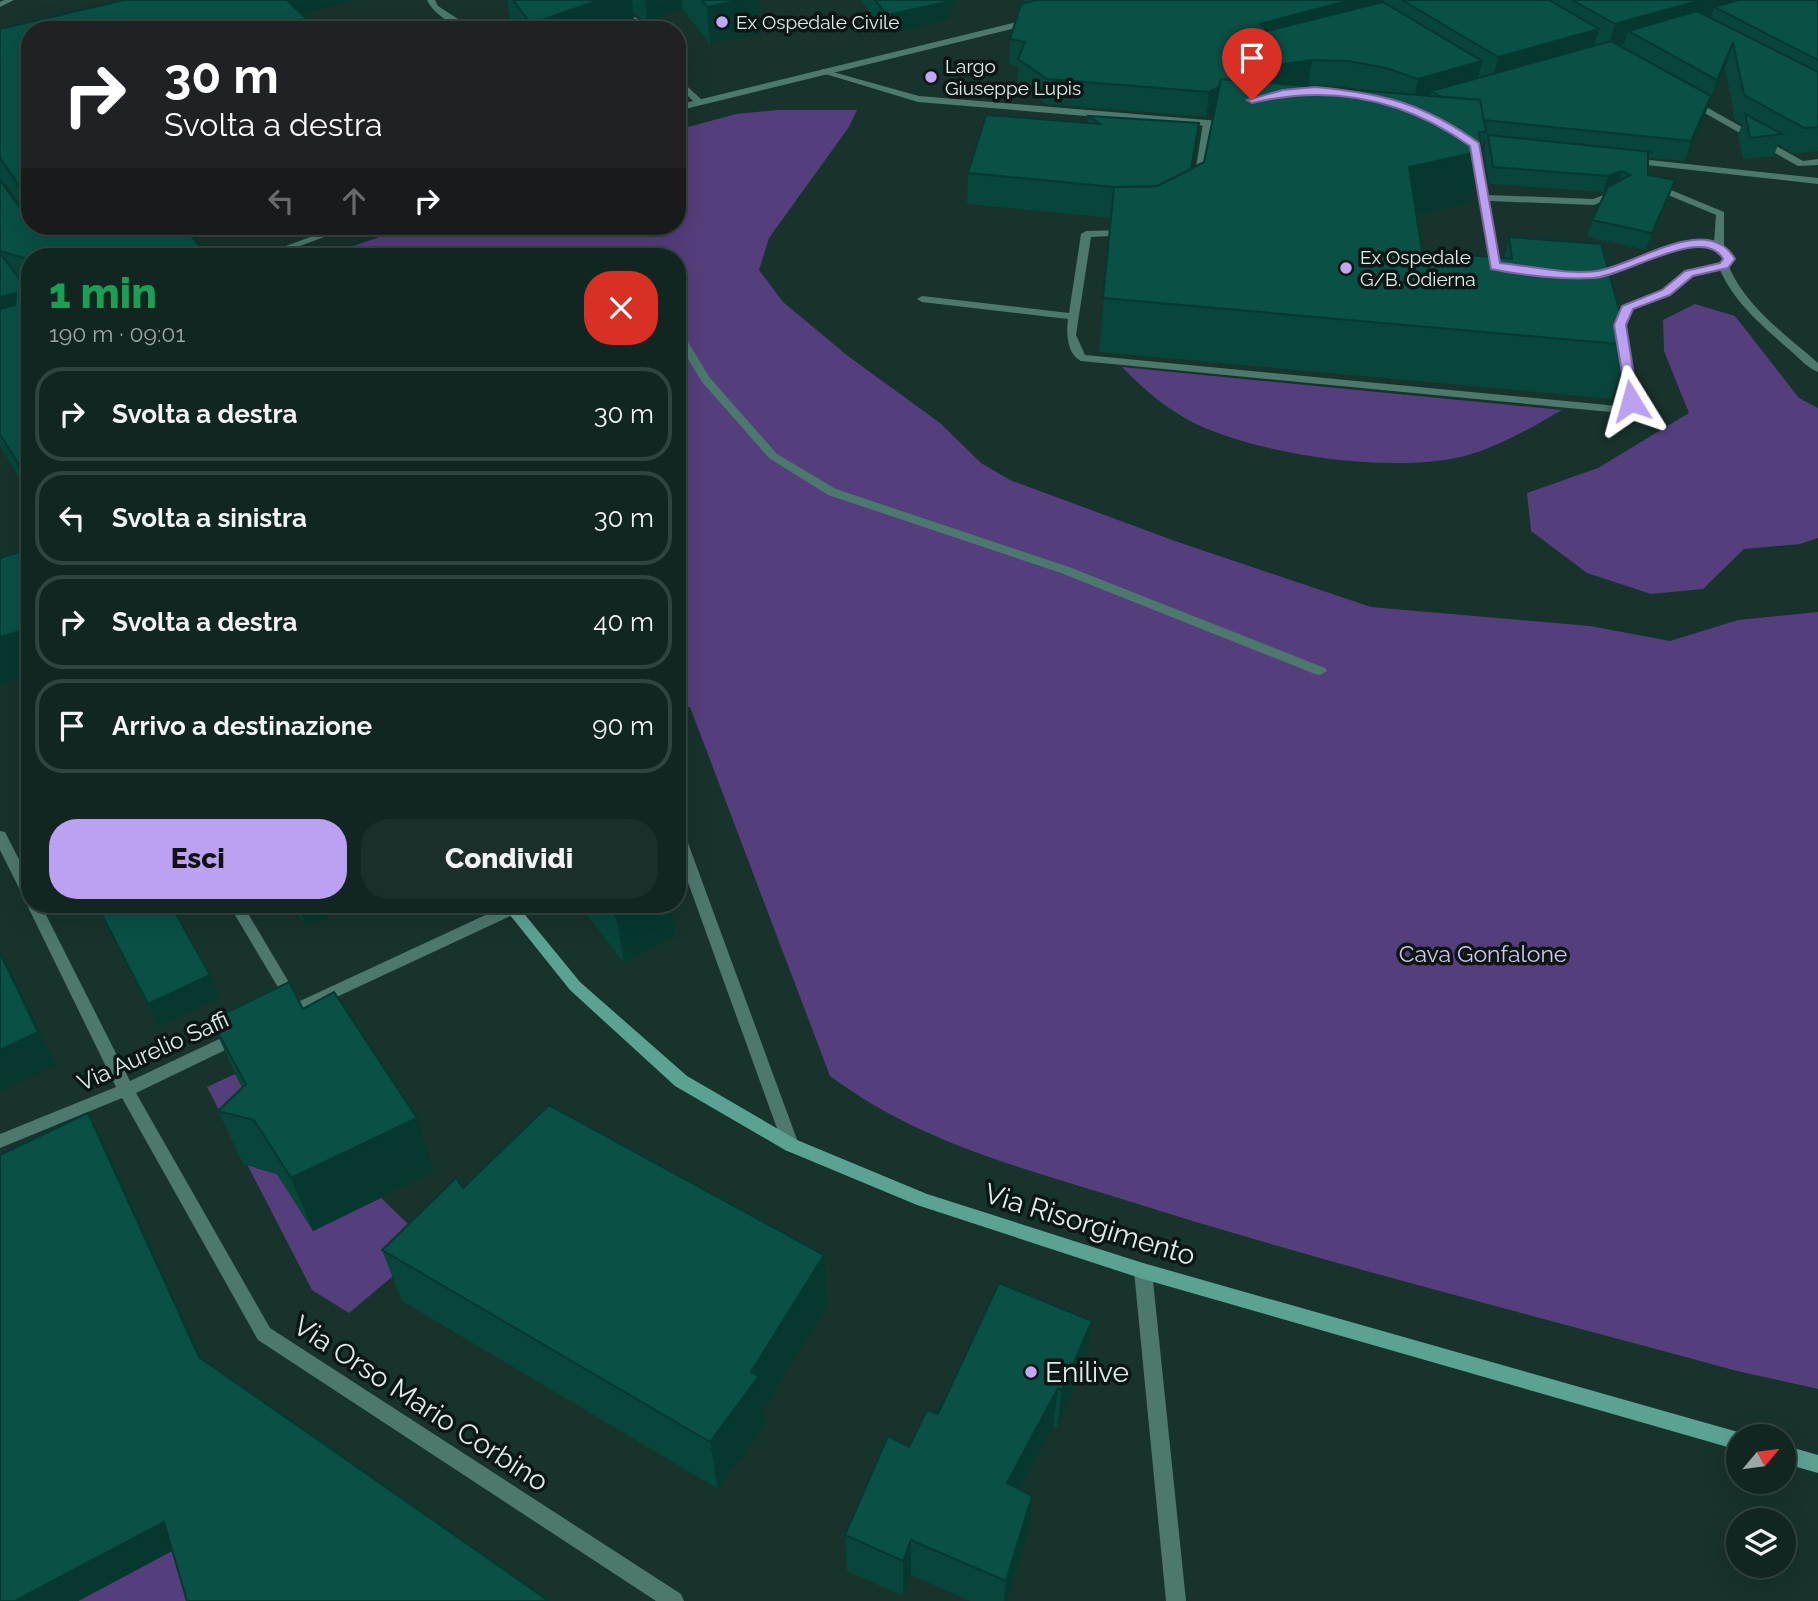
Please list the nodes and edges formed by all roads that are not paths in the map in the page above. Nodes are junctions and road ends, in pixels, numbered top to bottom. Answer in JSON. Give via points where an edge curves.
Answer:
{"nodes":[{"id":1,"x":9,"y":0,"type":"edge"},
{"id":2,"x":431,"y":0,"type":"edge"},
{"id":3,"x":601,"y":0,"type":"edge"},
{"id":4,"x":0,"y":5,"type":"edge"},
{"id":5,"x":1042,"y":18,"type":"edge"},
{"id":6,"x":457,"y":21,"type":"edge"},
{"id":7,"x":637,"y":21,"type":"edge"},
{"id":8,"x":825,"y":71,"type":"junction"},
{"id":9,"x":686,"y":89,"type":"edge"},
{"id":10,"x":1679,"y":95,"type":"edge"},
{"id":11,"x":698,"y":101,"type":"junction"},
{"id":12,"x":686,"y":105,"type":"edge"},
{"id":13,"x":1227,"y":110,"type":"edge"},
{"id":14,"x":1208,"y":123,"type":"junction"},
{"id":15,"x":1248,"y":126,"type":"edge"},
{"id":16,"x":1463,"y":141,"type":"edge"},
{"id":17,"x":1191,"y":148,"type":"edge"},
{"id":18,"x":1204,"y":149,"type":"junction"},
{"id":19,"x":1616,"y":160,"type":"edge"},
{"id":20,"x":1818,"y":162,"type":"edge"},
{"id":21,"x":1801,"y":164,"type":"junction"},
{"id":22,"x":1804,"y":179,"type":"junction"},
{"id":23,"x":1818,"y":181,"type":"edge"},
{"id":24,"x":1618,"y":192,"type":"edge"},
{"id":25,"x":1671,"y":193,"type":"edge"},
{"id":26,"x":1196,"y":197,"type":"edge"},
{"id":27,"x":1484,"y":198,"type":"junction"},
{"id":28,"x":1137,"y":233,"type":"edge"},
{"id":29,"x":323,"y":235,"type":"edge"},
{"id":30,"x":1719,"y":247,"type":"junction"},
{"id":31,"x":286,"y":248,"type":"edge"},
{"id":32,"x":1724,"y":265,"type":"junction"},
{"id":33,"x":1519,"y":269,"type":"edge"},
{"id":34,"x":1581,"y":274,"type":"edge"},
{"id":35,"x":922,"y":299,"type":"dead end"},
{"id":36,"x":1074,"y":317,"type":"junction"},
{"id":37,"x":686,"y":347,"type":"edge"},
{"id":38,"x":1818,"y":369,"type":"edge"},
{"id":39,"x":1320,"y":671,"type":"dead end"},
{"id":40,"x":0,"y":836,"type":"edge"},
{"id":41,"x":686,"y":856,"type":"edge"},
{"id":42,"x":21,"y":878,"type":"edge"},
{"id":43,"x":38,"y":913,"type":"edge"},
{"id":44,"x":241,"y":913,"type":"edge"},
{"id":45,"x":499,"y":913,"type":"edge"},
{"id":46,"x":516,"y":913,"type":"edge"},
{"id":47,"x":299,"y":1009,"type":"junction"},
{"id":48,"x":274,"y":1021,"type":"edge"},
{"id":49,"x":249,"y":1032,"type":"edge"},
{"id":50,"x":126,"y":1090,"type":"junction"},
{"id":51,"x":0,"y":1141,"type":"edge"},
{"id":52,"x":792,"y":1145,"type":"junction"},
{"id":53,"x":1143,"y":1271,"type":"junction"},
{"id":54,"x":1726,"y":1438,"type":"edge"},
{"id":55,"x":1796,"y":1459,"type":"edge"},
{"id":56,"x":1817,"y":1466,"type":"edge"},
{"id":57,"x":674,"y":1601,"type":"edge"},
{"id":58,"x":1176,"y":1601,"type":"edge"}],
"edges":[{"from":1,"to":4,"type":"street"},
{"from":2,"to":6,"type":"street"},
{"from":3,"to":7,"type":"street"},
{"from":5,"to":8,"type":"street"},
{"from":8,"to":11,"type":"street"},
{"from":8,"to":14,"type":"street","via":[[918,99]]},
{"from":9,"to":11,"type":"street"},
{"from":10,"to":21,"type":"street"},
{"from":11,"to":12,"type":"street"},
{"from":13,"to":14,"type":"street"},
{"from":14,"to":15,"type":"street"},
{"from":14,"to":18,"type":"street"},
{"from":16,"to":27,"type":"street","via":[[1480,145]]},
{"from":17,"to":18,"type":"street"},
{"from":18,"to":26,"type":"street"},
{"from":19,"to":22,"type":"street"},
{"from":20,"to":21,"type":"street"},
{"from":21,"to":22,"type":"street"},
{"from":22,"to":23,"type":"street"},
{"from":24,"to":27,"type":"street","via":[[1594,202]]},
{"from":25,"to":30,"type":"street","via":[[1721,214]]},
{"from":27,"to":33,"type":"street","via":[[1495,267]]},
{"from":28,"to":36,"type":"street","via":[[1086,234]]},
{"from":29,"to":31,"type":"street"},
{"from":30,"to":32,"type":"street","via":[[1728,255]]},
{"from":30,"to":34,"type":"street","via":[[1691,242],[1619,270]]},
{"from":32,"to":36,"type":"street","via":[[1689,274],[1666,292],[1628,306],[1620,325],[1631,401],[1621,410],[1081,358],[1071,335]]},
{"from":32,"to":38,"type":"street","via":[[1739,296]]},
{"from":35,"to":36,"type":"street"},
{"from":37,"to":39,"type":"street","via":[[706,380],[773,456],[832,492],[1065,570]]},
{"from":40,"to":42,"type":"street"},
{"from":41,"to":52,"type":"street"},
{"from":43,"to":50,"type":"street","name":"Via Orso Mario Corbino"},
{"from":44,"to":47,"type":"street"},
{"from":45,"to":47,"type":"street"},
{"from":46,"to":52,"type":"main road","name":"Via Risorgimento","via":[[575,986],[681,1081]]},
{"from":47,"to":48,"type":"street"},
{"from":49,"to":50,"type":"street","name":"Via Aurelio Saffi"},
{"from":50,"to":51,"type":"street","name":"Via Aurelio Saffi"},
{"from":50,"to":57,"type":"street","name":"Via Orso Mario Corbino","via":[[264,1334]]},
{"from":52,"to":53,"type":"main road","name":"Via Risorgimento","via":[[923,1200]]},
{"from":53,"to":54,"type":"main road","name":"Via Risorgimento"},
{"from":53,"to":58,"type":"street"},
{"from":55,"to":56,"type":"main road"}]}
